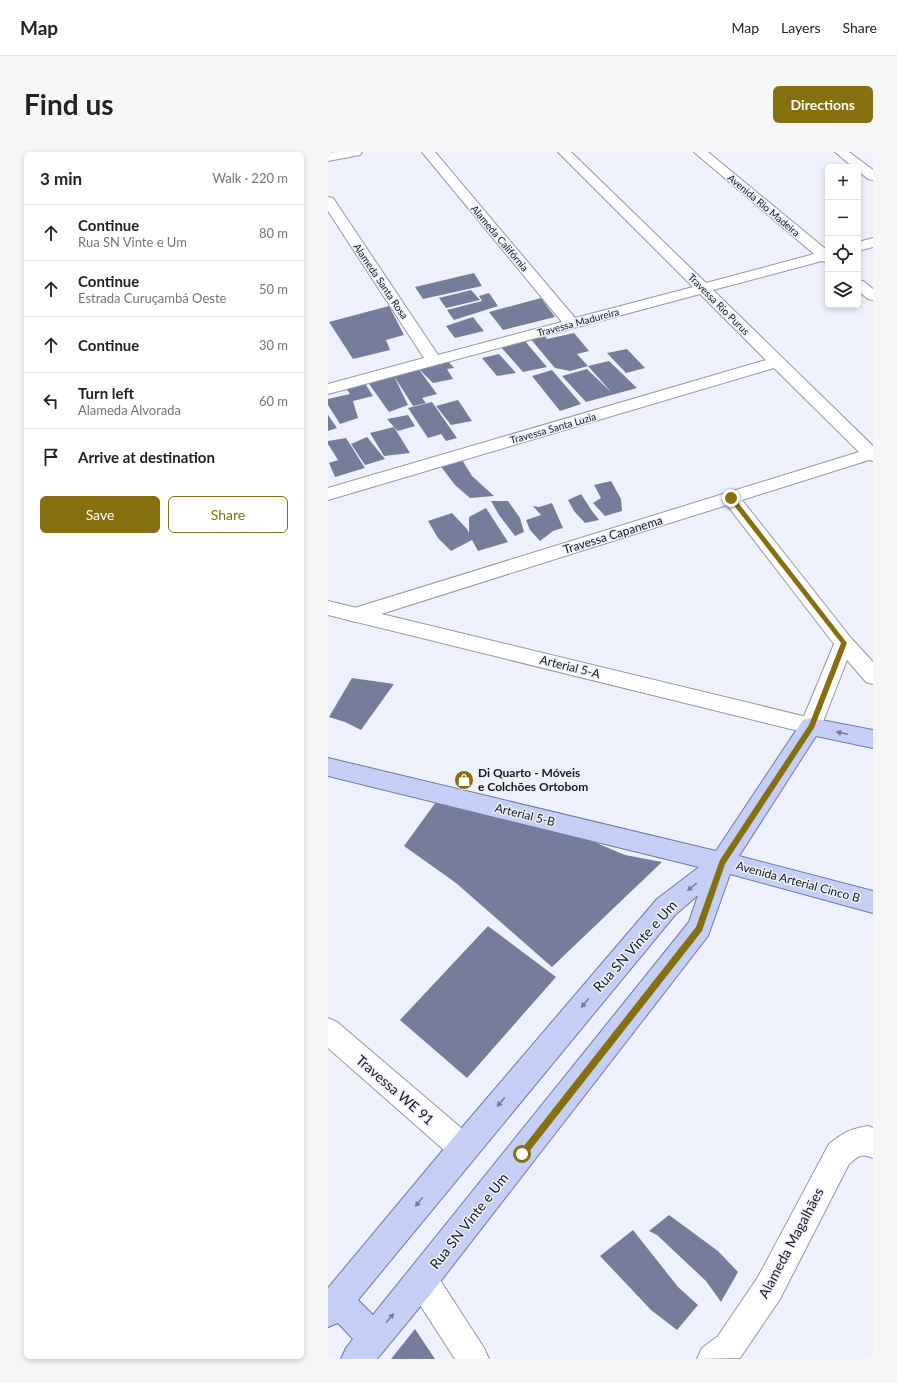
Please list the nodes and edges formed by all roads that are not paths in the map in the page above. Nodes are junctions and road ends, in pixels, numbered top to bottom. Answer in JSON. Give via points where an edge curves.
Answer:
{"nodes":[{"id":1,"x":356,"y":152,"type":"edge"},
{"id":2,"x":428,"y":152,"type":"edge"},
{"id":3,"x":564,"y":152,"type":"edge"},
{"id":4,"x":700,"y":152,"type":"edge"},
{"id":5,"x":841,"y":152,"type":"edge"},
{"id":6,"x":328,"y":157,"type":"edge"},
{"id":7,"x":873,"y":160,"type":"edge"},
{"id":8,"x":857,"y":163,"type":"junction"},
{"id":9,"x":873,"y":176,"type":"edge"},
{"id":10,"x":328,"y":201,"type":"edge"},
{"id":11,"x":873,"y":242,"type":"edge"},
{"id":12,"x":861,"y":246,"type":"edge"},
{"id":13,"x":825,"y":255,"type":"edge"},
{"id":14,"x":825,"y":258,"type":"edge"},
{"id":15,"x":861,"y":286,"type":"edge"},
{"id":16,"x":703,"y":289,"type":"junction"},
{"id":17,"x":873,"y":296,"type":"edge"},
{"id":18,"x":572,"y":324,"type":"junction"},
{"id":19,"x":434,"y":361,"type":"junction"},
{"id":20,"x":777,"y":362,"type":"junction"},
{"id":21,"x":328,"y":389,"type":"edge"},
{"id":22,"x":872,"y":455,"type":"edge"},
{"id":23,"x":328,"y":494,"type":"edge"},
{"id":24,"x":731,"y":498,"type":"junction"},
{"id":25,"x":328,"y":608,"type":"edge"},
{"id":26,"x":355,"y":615,"type":"junction"},
{"id":27,"x":844,"y":643,"type":"junction"},
{"id":28,"x":873,"y":676,"type":"edge"},
{"id":29,"x":811,"y":726,"type":"junction"},
{"id":30,"x":873,"y":739,"type":"edge"},
{"id":31,"x":328,"y":767,"type":"edge"},
{"id":32,"x":722,"y":862,"type":"junction"},
{"id":33,"x":873,"y":902,"type":"edge"},
{"id":34,"x":328,"y":1031,"type":"edge"},
{"id":35,"x":873,"y":1144,"type":"edge"},
{"id":36,"x":463,"y":1148,"type":"junction"},
{"id":37,"x":422,"y":1280,"type":"junction"},
{"id":38,"x":333,"y":1307,"type":"edge"},
{"id":39,"x":365,"y":1349,"type":"edge"},
{"id":40,"x":473,"y":1359,"type":"edge"},
{"id":41,"x":713,"y":1359,"type":"edge"}],
"edges":[{"from":1,"to":6,"type":"street"},
{"from":2,"to":18,"type":"street","name":"Alameda Califórnia"},
{"from":3,"to":16,"type":"street","name":"Travessa Rio Purus"},
{"from":4,"to":13,"type":"street","name":"Avenida Rio Madeira"},
{"from":5,"to":8,"type":"street"},
{"from":7,"to":8,"type":"street"},
{"from":8,"to":9,"type":"street"},
{"from":10,"to":19,"type":"street","name":"Alameda Santa Rosa"},
{"from":11,"to":12,"type":"street"},
{"from":14,"to":16,"type":"street","name":"Travessa Madureira"},
{"from":15,"to":17,"type":"street"},
{"from":16,"to":18,"type":"street","name":"Travessa Madureira"},
{"from":16,"to":20,"type":"street","name":"Travessa Rio Purus"},
{"from":18,"to":19,"type":"street","name":"Travessa Madureira"},
{"from":19,"to":21,"type":"street","name":"Travessa Madureira"},
{"from":20,"to":22,"type":"street","name":"Travessa Rio Purus"},
{"from":20,"to":23,"type":"street","name":"Travessa Santa Luzia"},
{"from":22,"to":24,"type":"street","name":"Travessa Capanema"},
{"from":24,"to":26,"type":"street","name":"Travessa Capanema"},
{"from":24,"to":27,"type":"street"},
{"from":25,"to":26,"type":"street","name":"Arterial 5-A"},
{"from":26,"to":29,"type":"street","name":"Arterial 5-A"},
{"from":27,"to":28,"type":"street"},
{"from":27,"to":29,"type":"street"},
{"from":30,"to":29,"type":"main road","one_way":true},
{"from":29,"to":32,"type":"main road"},
{"from":31,"to":32,"type":"main road","name":"Arterial 5-B"},
{"from":32,"to":33,"type":"main road","name":"Avenida Arterial Cinco B"},
{"from":32,"to":36,"type":"main road","name":"Rua SN Vinte e Um","one_way":true,"via":[[666,907]]},
{"from":32,"to":37,"type":"main road","name":"Rua SN Vinte e Um","via":[[699,928]]},
{"from":34,"to":36,"type":"street","name":"Travessa WE 91"},
{"from":35,"to":41,"type":"street","name":"Alameda Magalhães","via":[[868,1140],[854,1142],[839,1154],[769,1288],[729,1347]]},
{"from":36,"to":38,"type":"main road","name":"Rua SN Vinte e Um","one_way":true},
{"from":39,"to":37,"type":"main road","name":"Rua SN Vinte e Um","one_way":true},
{"from":37,"to":40,"type":"street"},
{"from":38,"to":39,"type":"main road"}]}
